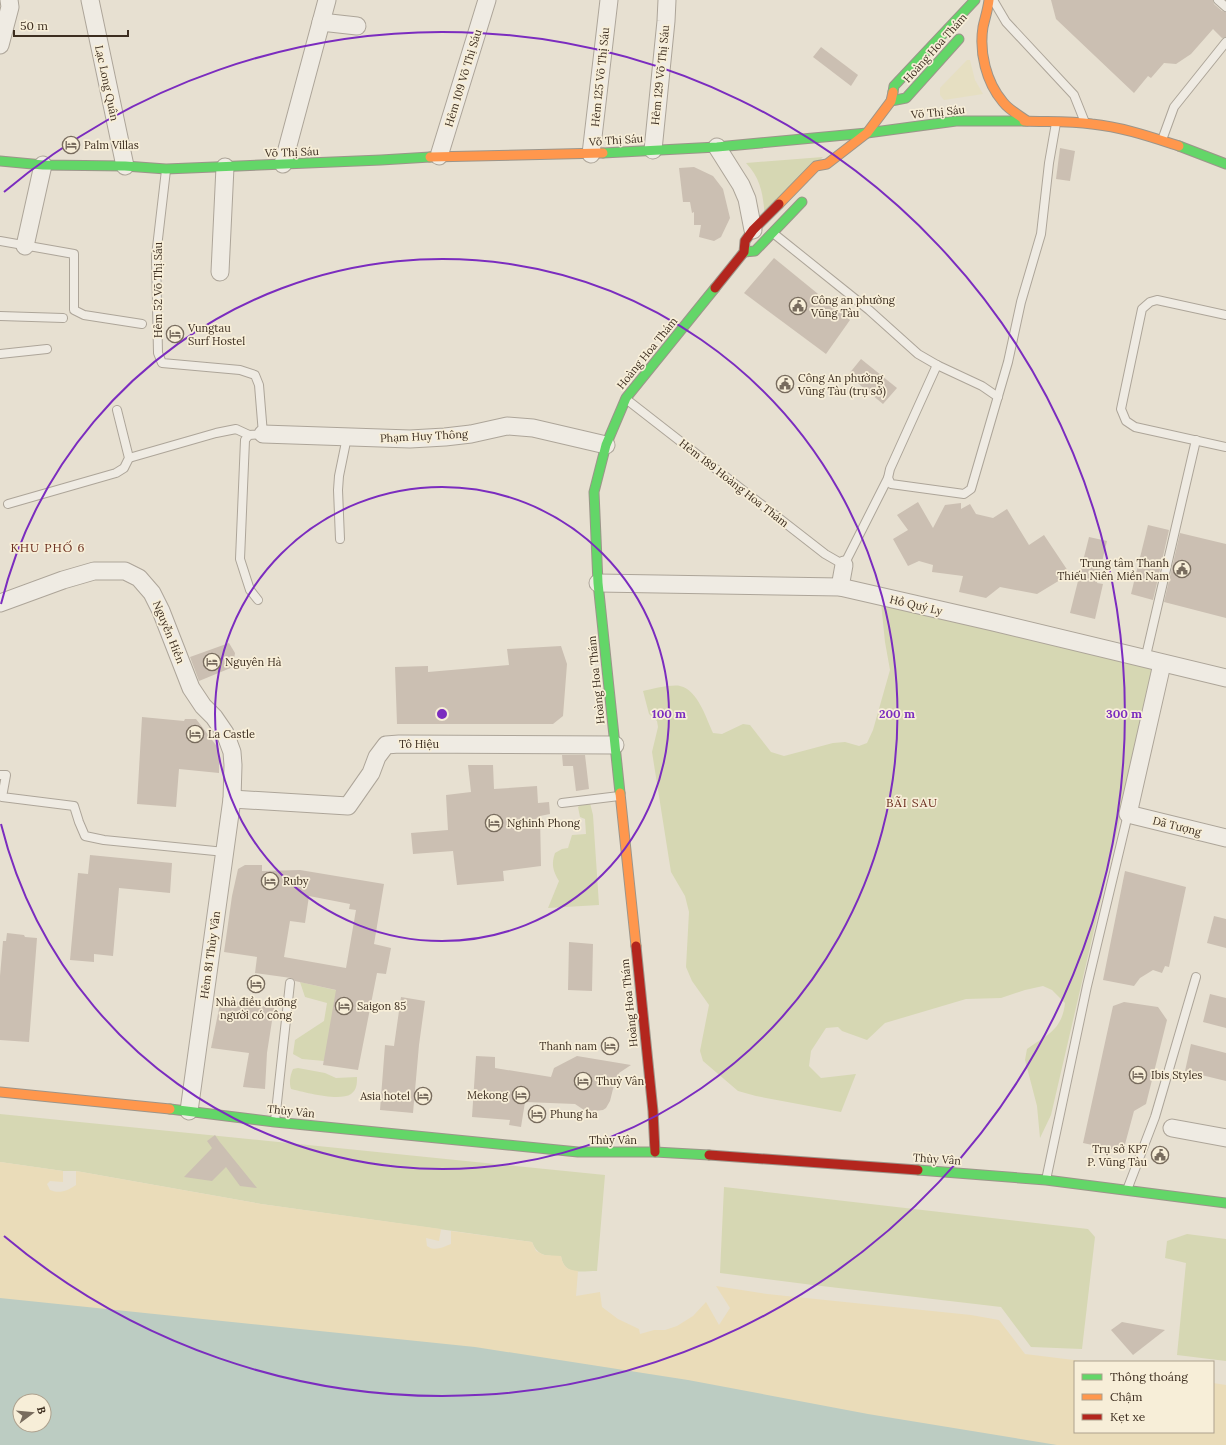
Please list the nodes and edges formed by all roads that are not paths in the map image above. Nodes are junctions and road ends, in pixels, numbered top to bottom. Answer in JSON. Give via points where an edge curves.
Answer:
{"nodes":[{"id":1,"x":9,"y":0,"type":"edge"},
{"id":2,"x":90,"y":0,"type":"edge"},
{"id":3,"x":327,"y":0,"type":"edge"},
{"id":4,"x":487,"y":0,"type":"edge"},
{"id":5,"x":609,"y":0,"type":"edge"},
{"id":6,"x":667,"y":0,"type":"edge"},
{"id":7,"x":975,"y":0,"type":"edge"},
{"id":8,"x":1218,"y":0,"type":"edge"},
{"id":9,"x":990,"y":2,"type":"edge"},
{"id":10,"x":1226,"y":7,"type":"edge"},
{"id":11,"x":320,"y":22,"type":"junction"},
{"id":12,"x":973,"y":22,"type":"dead end"},
{"id":13,"x":357,"y":26,"type":"dead end"},
{"id":14,"x":963,"y":34,"type":"dead end"},
{"id":15,"x":1226,"y":42,"type":"edge"},
{"id":16,"x":0,"y":45,"type":"edge"},
{"id":17,"x":891,"y":101,"type":"junction"},
{"id":18,"x":1027,"y":121,"type":"junction"},
{"id":19,"x":1056,"y":122,"type":"junction"},
{"id":20,"x":1085,"y":123,"type":"junction"},
{"id":21,"x":868,"y":133,"type":"junction"},
{"id":22,"x":1162,"y":140,"type":"junction"},
{"id":23,"x":717,"y":147,"type":"junction"},
{"id":24,"x":653,"y":150,"type":"junction"},
{"id":25,"x":591,"y":154,"type":"junction"},
{"id":26,"x":439,"y":156,"type":"junction"},
{"id":27,"x":0,"y":161,"type":"edge"},
{"id":28,"x":282,"y":164,"type":"junction"},
{"id":29,"x":1226,"y":164,"type":"edge"},
{"id":30,"x":43,"y":165,"type":"junction"},
{"id":31,"x":125,"y":166,"type":"junction"},
{"id":32,"x":225,"y":167,"type":"junction"},
{"id":33,"x":166,"y":169,"type":"junction"},
{"id":34,"x":810,"y":194,"type":"dead end"},
{"id":35,"x":753,"y":230,"type":"junction"},
{"id":36,"x":773,"y":233,"type":"junction"},
{"id":37,"x":0,"y":241,"type":"edge"},
{"id":38,"x":25,"y":246,"type":"junction"},
{"id":39,"x":744,"y":252,"type":"junction"},
{"id":40,"x":220,"y":272,"type":"dead end"},
{"id":41,"x":1226,"y":315,"type":"edge"},
{"id":42,"x":0,"y":316,"type":"edge"},
{"id":43,"x":64,"y":318,"type":"dead end"},
{"id":44,"x":142,"y":324,"type":"dead end"},
{"id":45,"x":48,"y":349,"type":"dead end"},
{"id":46,"x":0,"y":354,"type":"edge"},
{"id":47,"x":937,"y":366,"type":"junction"},
{"id":48,"x":998,"y":397,"type":"junction"},
{"id":49,"x":626,"y":398,"type":"junction"},
{"id":50,"x":117,"y":410,"type":"dead end"},
{"id":51,"x":256,"y":434,"type":"junction"},
{"id":52,"x":348,"y":437,"type":"junction"},
{"id":53,"x":1196,"y":440,"type":"junction"},
{"id":54,"x":606,"y":445,"type":"junction"},
{"id":55,"x":1226,"y":447,"type":"edge"},
{"id":56,"x":129,"y":458,"type":"junction"},
{"id":57,"x":888,"y":478,"type":"junction"},
{"id":58,"x":8,"y":504,"type":"dead end"},
{"id":59,"x":340,"y":539,"type":"dead end"},
{"id":60,"x":844,"y":565,"type":"junction"},
{"id":61,"x":598,"y":583,"type":"junction"},
{"id":62,"x":840,"y":587,"type":"junction"},
{"id":63,"x":258,"y":600,"type":"dead end"},
{"id":64,"x":0,"y":603,"type":"edge"},
{"id":65,"x":1145,"y":660,"type":"junction"},
{"id":66,"x":1162,"y":664,"type":"junction"},
{"id":67,"x":1226,"y":678,"type":"edge"},
{"id":68,"x":615,"y":745,"type":"junction"},
{"id":69,"x":0,"y":775,"type":"edge"},
{"id":70,"x":619,"y":796,"type":"junction"},
{"id":71,"x":232,"y":799,"type":"junction"},
{"id":72,"x":562,"y":803,"type":"dead end"},
{"id":73,"x":1128,"y":814,"type":"junction"},
{"id":74,"x":1226,"y":838,"type":"edge"},
{"id":75,"x":224,"y":852,"type":"junction"},
{"id":76,"x":1196,"y":977,"type":"dead end"},
{"id":77,"x":290,"y":983,"type":"dead end"},
{"id":78,"x":0,"y":1092,"type":"edge"},
{"id":79,"x":189,"y":1111,"type":"junction"},
{"id":80,"x":275,"y":1122,"type":"junction"},
{"id":81,"x":1172,"y":1128,"type":"dead end"},
{"id":82,"x":1226,"y":1138,"type":"edge"},
{"id":83,"x":655,"y":1152,"type":"junction"},
{"id":84,"x":1046,"y":1180,"type":"junction"},
{"id":85,"x":1127,"y":1191,"type":"junction"},
{"id":86,"x":1226,"y":1203,"type":"edge"}],
"edges":[{"from":1,"to":16,"type":"street","via":[[10,7]]},
{"from":2,"to":31,"type":"street","name":"Lạc Long Quân"},
{"from":3,"to":11,"type":"street"},
{"from":4,"to":26,"type":"street","name":"Hẻm 109 Võ Thị Sáu"},
{"from":5,"to":25,"type":"street","name":"Hẻm 125 Võ Thị Sáu"},
{"from":6,"to":24,"type":"street","name":"Hẻm 129 Võ Thị Sáu"},
{"from":7,"to":17,"type":"main road","name":"Hoàng Hoa Thám","via":[[894,86]]},
{"from":8,"to":10,"type":"lane"},
{"from":9,"to":12,"type":"main road","name":"Hoàng Hoa Thám"},
{"from":9,"to":18,"type":"main road","via":[[983,28],[981,50],[984,66],[989,80],[1004,102]]},
{"from":9,"to":20,"type":"lane","via":[[1074,95]]},
{"from":11,"to":13,"type":"street"},
{"from":11,"to":28,"type":"street"},
{"from":14,"to":17,"type":"main road","name":"Hoàng Hoa Thám","via":[[906,98]]},
{"from":15,"to":22,"type":"lane","via":[[1174,108]]},
{"from":17,"to":21,"type":"main road","name":"Hoàng Hoa Thám"},
{"from":18,"to":19,"type":"main road","name":"Võ Thị Sáu"},
{"from":18,"to":21,"type":"main road","name":"Võ Thị Sáu","via":[[956,121]]},
{"from":19,"to":20,"type":"main road","name":"Võ Thị Sáu"},
{"from":19,"to":48,"type":"lane","via":[[1040,234]]},
{"from":20,"to":22,"type":"main road","name":"Võ Thị Sáu"},
{"from":21,"to":23,"type":"main road","name":"Võ Thị Sáu"},
{"from":21,"to":35,"type":"main road","name":"Hoàng Hoa Thám","via":[[826,167],[816,166]]},
{"from":22,"to":29,"type":"main road","name":"Võ Thị Sáu"},
{"from":23,"to":24,"type":"main road","name":"Võ Thị Sáu"},
{"from":23,"to":35,"type":"street","via":[[747,198]]},
{"from":24,"to":25,"type":"main road","name":"Võ Thị Sáu"},
{"from":25,"to":26,"type":"main road","name":"Võ Thị Sáu"},
{"from":26,"to":28,"type":"main road","name":"Võ Thị Sáu"},
{"from":27,"to":30,"type":"main road","name":"Võ Thị Sáu"},
{"from":28,"to":32,"type":"main road","name":"Võ Thị Sáu"},
{"from":30,"to":31,"type":"main road","name":"Võ Thị Sáu"},
{"from":30,"to":38,"type":"street"},
{"from":31,"to":33,"type":"main road","name":"Võ Thị Sáu"},
{"from":32,"to":33,"type":"main road","name":"Võ Thị Sáu"},
{"from":32,"to":40,"type":"street"},
{"from":33,"to":51,"type":"lane","name":"Hẻm 52 Võ Thị Sáu","via":[[156,256],[158,353],[162,362],[240,370],[255,375],[259,386]]},
{"from":34,"to":36,"type":"main road","name":"Hoàng Hoa Thám"},
{"from":35,"to":39,"type":"main road","name":"Hoàng Hoa Thám","via":[[745,241]]},
{"from":36,"to":39,"type":"main road","name":"Hoàng Hoa Thám","via":[[755,251]]},
{"from":36,"to":47,"type":"lane","via":[[869,310],[918,354]]},
{"from":37,"to":38,"type":"lane"},
{"from":38,"to":44,"type":"lane","via":[[74,254],[74,310],[84,315]]},
{"from":39,"to":49,"type":"main road","name":"Hoàng Hoa Thám"},
{"from":41,"to":53,"type":"lane","via":[[1157,300],[1142,309],[1120,409],[1126,421],[1135,427]]},
{"from":42,"to":43,"type":"lane"},
{"from":45,"to":46,"type":"lane"},
{"from":47,"to":48,"type":"lane","via":[[982,386]]},
{"from":47,"to":57,"type":"lane"},
{"from":48,"to":57,"type":"lane","via":[[970,489],[964,494],[891,484]]},
{"from":49,"to":54,"type":"main road","name":"Hoàng Hoa Thám"},
{"from":49,"to":60,"type":"lane","name":"Hẻm 189 Hoàng Hoa Thám","via":[[825,554]]},
{"from":50,"to":56,"type":"lane"},
{"from":51,"to":52,"type":"street","name":"Phạm Huy Thông"},
{"from":51,"to":56,"type":"lane","via":[[236,429]]},
{"from":51,"to":63,"type":"lane","via":[[245,440],[240,559],[250,590]]},
{"from":52,"to":54,"type":"street","name":"Phạm Huy Thông","via":[[446,437],[507,426],[533,428]]},
{"from":52,"to":59,"type":"lane","via":[[339,476]]},
{"from":53,"to":55,"type":"lane"},
{"from":53,"to":65,"type":"lane"},
{"from":54,"to":61,"type":"main road","name":"Hoàng Hoa Thám","via":[[594,492]]},
{"from":56,"to":58,"type":"lane","via":[[124,468],[116,473]]},
{"from":57,"to":60,"type":"lane"},
{"from":60,"to":62,"type":"street"},
{"from":61,"to":62,"type":"street","name":"Hồ Quý Ly"},
{"from":61,"to":68,"type":"main road","name":"Hoàng Hoa Thám"},
{"from":62,"to":65,"type":"street","name":"Hồ Quý Ly"},
{"from":64,"to":71,"type":"street","name":"Nguyễn Hiền","via":[[94,572],[124,571],[139,578],[152,593],[161,611],[191,688],[225,733],[234,765]]},
{"from":65,"to":66,"type":"street","name":"Hồ Quý Ly"},
{"from":66,"to":67,"type":"street","name":"Hồ Quý Ly"},
{"from":66,"to":73,"type":"street"},
{"from":68,"to":70,"type":"main road","name":"Hoàng Hoa Thám"},
{"from":68,"to":71,"type":"street","name":"Tô Hiệu","via":[[386,745],[377,756],[371,773],[348,806]]},
{"from":69,"to":75,"type":"lane","via":[[6,775],[2,797],[74,806],[85,836]]},
{"from":70,"to":72,"type":"lane"},
{"from":70,"to":83,"type":"main road","name":"Hoàng Hoa Thám"},
{"from":71,"to":75,"type":"street","name":"Hẻm 81 Thùy Vân"},
{"from":73,"to":74,"type":"street","name":"Dã Tượng"},
{"from":73,"to":84,"type":"lane","via":[[1086,986]]},
{"from":75,"to":79,"type":"street","name":"Hẻm 81 Thùy Vân"},
{"from":76,"to":85,"type":"lane","via":[[1155,1117]]},
{"from":77,"to":80,"type":"lane"},
{"from":78,"to":79,"type":"main road","name":"Thùy Vân"},
{"from":79,"to":80,"type":"main road","name":"Thùy Vân"},
{"from":80,"to":83,"type":"main road","name":"Thùy Vân","via":[[578,1152]]},
{"from":81,"to":82,"type":"street"},
{"from":83,"to":84,"type":"main road","name":"Thùy Vân"},
{"from":84,"to":85,"type":"main road","name":"Thùy Vân"},
{"from":85,"to":86,"type":"main road","name":"Thùy Vân"}]}
